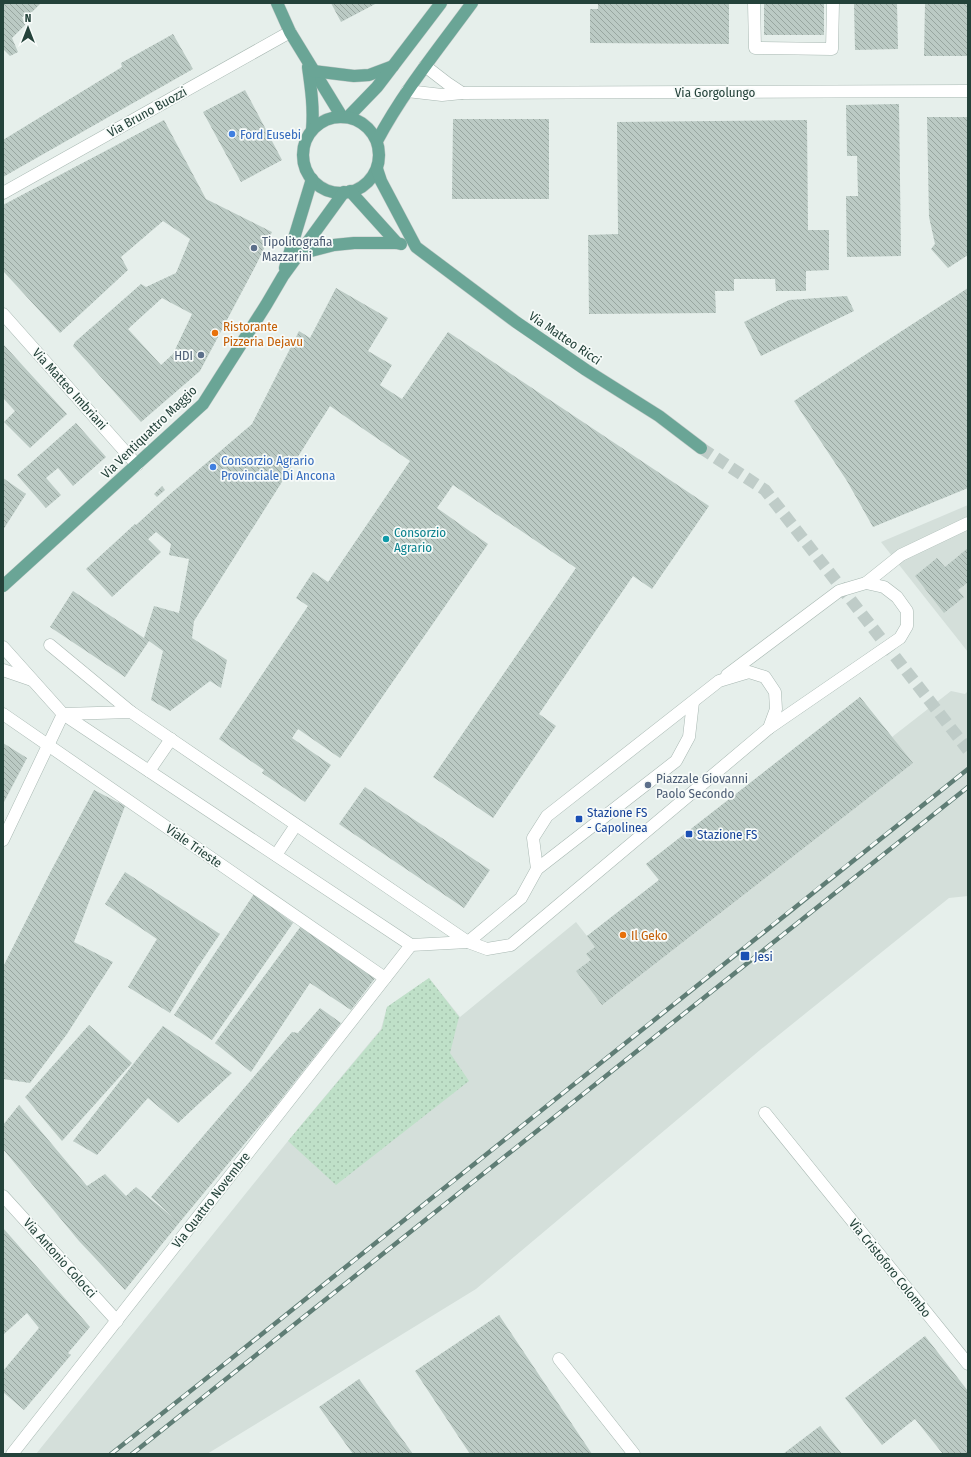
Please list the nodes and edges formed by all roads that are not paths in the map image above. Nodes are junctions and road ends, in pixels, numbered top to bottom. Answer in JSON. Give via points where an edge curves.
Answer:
{"nodes":[{"id":1,"x":277,"y":3,"type":"edge"},
{"id":2,"x":441,"y":3,"type":"edge"},
{"id":3,"x":472,"y":3,"type":"edge"},
{"id":4,"x":754,"y":3,"type":"edge"},
{"id":5,"x":833,"y":3,"type":"edge"},
{"id":6,"x":290,"y":32,"type":"junction"},
{"id":7,"x":306,"y":60,"type":"junction"},
{"id":8,"x":394,"y":65,"type":"junction"},
{"id":9,"x":426,"y":66,"type":"junction"},
{"id":10,"x":313,"y":71,"type":"junction"},
{"id":11,"x":407,"y":91,"type":"junction"},
{"id":12,"x":968,"y":91,"type":"edge"},
{"id":13,"x":462,"y":93,"type":"junction"},
{"id":14,"x":345,"y":117,"type":"junction"},
{"id":15,"x":312,"y":130,"type":"junction"},
{"id":16,"x":376,"y":141,"type":"junction"},
{"id":17,"x":376,"y":169,"type":"junction"},
{"id":18,"x":312,"y":179,"type":"junction"},
{"id":19,"x":347,"y":192,"type":"junction"},
{"id":20,"x":3,"y":193,"type":"edge"},
{"id":21,"x":397,"y":243,"type":"junction"},
{"id":22,"x":416,"y":247,"type":"junction"},
{"id":23,"x":299,"y":254,"type":"junction"},
{"id":24,"x":283,"y":276,"type":"junction"},
{"id":25,"x":3,"y":314,"type":"edge"},
{"id":26,"x":701,"y":448,"type":"tunnel mouth"},
{"id":27,"x":137,"y":465,"type":"junction"},
{"id":28,"x":968,"y":523,"type":"edge"},
{"id":29,"x":866,"y":583,"type":"junction"},
{"id":30,"x":4,"y":587,"type":"edge"},
{"id":31,"x":50,"y":645,"type":"dead end"},
{"id":32,"x":3,"y":647,"type":"edge"},
{"id":33,"x":3,"y":670,"type":"edge"},
{"id":34,"x":33,"y":680,"type":"junction"},
{"id":35,"x":719,"y":682,"type":"junction"},
{"id":36,"x":693,"y":702,"type":"junction"},
{"id":37,"x":131,"y":712,"type":"junction"},
{"id":38,"x":3,"y":714,"type":"edge"},
{"id":39,"x":63,"y":714,"type":"junction"},
{"id":40,"x":769,"y":728,"type":"junction"},
{"id":41,"x":171,"y":739,"type":"junction"},
{"id":42,"x":49,"y":746,"type":"junction"},
{"id":43,"x":148,"y":771,"type":"junction"},
{"id":44,"x":296,"y":825,"type":"junction"},
{"id":45,"x":3,"y":840,"type":"edge"},
{"id":46,"x":276,"y":855,"type":"junction"},
{"id":47,"x":537,"y":869,"type":"junction"},
{"id":48,"x":468,"y":942,"type":"junction"},
{"id":49,"x":411,"y":945,"type":"junction"},
{"id":50,"x":385,"y":978,"type":"junction"},
{"id":51,"x":765,"y":1113,"type":"dead end"},
{"id":52,"x":3,"y":1196,"type":"edge"},
{"id":53,"x":117,"y":1321,"type":"junction"},
{"id":54,"x":559,"y":1359,"type":"dead end"},
{"id":55,"x":968,"y":1364,"type":"edge"},
{"id":56,"x":12,"y":1454,"type":"edge"},
{"id":57,"x":634,"y":1454,"type":"edge"}],
"edges":[{"from":1,"to":6,"type":"main road","name":"Via Ventiquattro Maggio"},
{"from":2,"to":8,"type":"main road"},
{"from":3,"to":9,"type":"main road"},
{"from":4,"to":5,"type":"street","via":[[755,48],[832,49]]},
{"from":6,"to":7,"type":"main road","name":"Via Ventiquattro Maggio"},
{"from":6,"to":20,"type":"street","name":"Via Bruno Buozzi"},
{"from":7,"to":10,"type":"main road","name":"Via Ventiquattro Maggio"},
{"from":7,"to":15,"type":"main road","name":"Via Ventiquattro Maggio","via":[[311,85]]},
{"from":8,"to":10,"type":"main road","via":[[369,75],[354,76]]},
{"from":8,"to":14,"type":"main road","via":[[377,87]]},
{"from":9,"to":11,"type":"main road"},
{"from":9,"to":13,"type":"street"},
{"from":10,"to":14,"type":"main road","name":"Via Ventiquattro Maggio"},
{"from":11,"to":13,"type":"street","name":"Via Gorgolungo","via":[[442,95]]},
{"from":11,"to":16,"type":"main road"},
{"from":12,"to":13,"type":"street","name":"Via Gorgolungo"},
{"from":14,"to":15,"type":"main road","via":[[326,120]]},
{"from":14,"to":16,"type":"main road","name":"Via Ventiquattro Maggio","via":[[360,122],[370,130]]},
{"from":15,"to":18,"type":"main road","name":"Via Ventiquattro Maggio","via":[[304,149],[306,170]]},
{"from":16,"to":17,"type":"main road","name":"Via Ventiquattro Maggio","via":[[379,160]]},
{"from":17,"to":19,"type":"main road","name":"Via Ventiquattro Maggio","via":[[361,187]]},
{"from":17,"to":22,"type":"main road","name":"Via Matteo Ricci"},
{"from":18,"to":19,"type":"main road","via":[[332,192]]},
{"from":18,"to":24,"type":"main road","name":"Via Ventiquattro Maggio"},
{"from":19,"to":21,"type":"main road"},
{"from":19,"to":23,"type":"main road","name":"Via Ventiquattro Maggio"},
{"from":21,"to":22,"type":"main road","name":"Via Matteo Ricci"},
{"from":21,"to":23,"type":"main road","name":"Via Matteo Ricci","via":[[334,245]]},
{"from":22,"to":26,"type":"main road","name":"Via Matteo Ricci","via":[[516,322],[659,416]]},
{"from":23,"to":24,"type":"main road","name":"Via Ventiquattro Maggio"},
{"from":24,"to":27,"type":"main road","name":"Via Ventiquattro Maggio","via":[[202,404]]},
{"from":25,"to":27,"type":"street","name":"Via Matteo Imbriani"},
{"from":27,"to":30,"type":"main road","name":"Via Ventiquattro Maggio"},
{"from":28,"to":29,"type":"street","via":[[901,555]]},
{"from":29,"to":35,"type":"street","via":[[839,591]]},
{"from":29,"to":40,"type":"street","via":[[884,587],[897,597],[907,611],[907,626],[900,638]]},
{"from":31,"to":37,"type":"street"},
{"from":32,"to":34,"type":"street"},
{"from":33,"to":34,"type":"street"},
{"from":34,"to":39,"type":"street"},
{"from":35,"to":36,"type":"street"},
{"from":35,"to":40,"type":"street","via":[[749,672],[765,677],[775,692],[776,709]]},
{"from":36,"to":47,"type":"street","via":[[689,737],[676,761]]},
{"from":36,"to":47,"type":"street","via":[[547,816],[533,838]]},
{"from":37,"to":39,"type":"street"},
{"from":37,"to":41,"type":"street"},
{"from":38,"to":42,"type":"street","name":"Viale Trieste"},
{"from":39,"to":42,"type":"street"},
{"from":39,"to":43,"type":"street"},
{"from":40,"to":48,"type":"street","via":[[511,945],[486,948]]},
{"from":41,"to":43,"type":"street"},
{"from":41,"to":44,"type":"street"},
{"from":42,"to":45,"type":"street"},
{"from":42,"to":50,"type":"street","name":"Viale Trieste"},
{"from":43,"to":46,"type":"street"},
{"from":44,"to":46,"type":"street"},
{"from":44,"to":48,"type":"street"},
{"from":46,"to":49,"type":"street"},
{"from":47,"to":48,"type":"street","via":[[521,898]]},
{"from":48,"to":49,"type":"street"},
{"from":49,"to":50,"type":"street","name":"Via Quattro Novembre"},
{"from":50,"to":53,"type":"street","name":"Via Quattro Novembre"},
{"from":51,"to":55,"type":"street","name":"Via Cristoforo Colombo"},
{"from":52,"to":53,"type":"street","name":"Via Antonio Colocci"},
{"from":53,"to":56,"type":"street","name":"Via Quattro Novembre"},
{"from":54,"to":57,"type":"street"}]}
